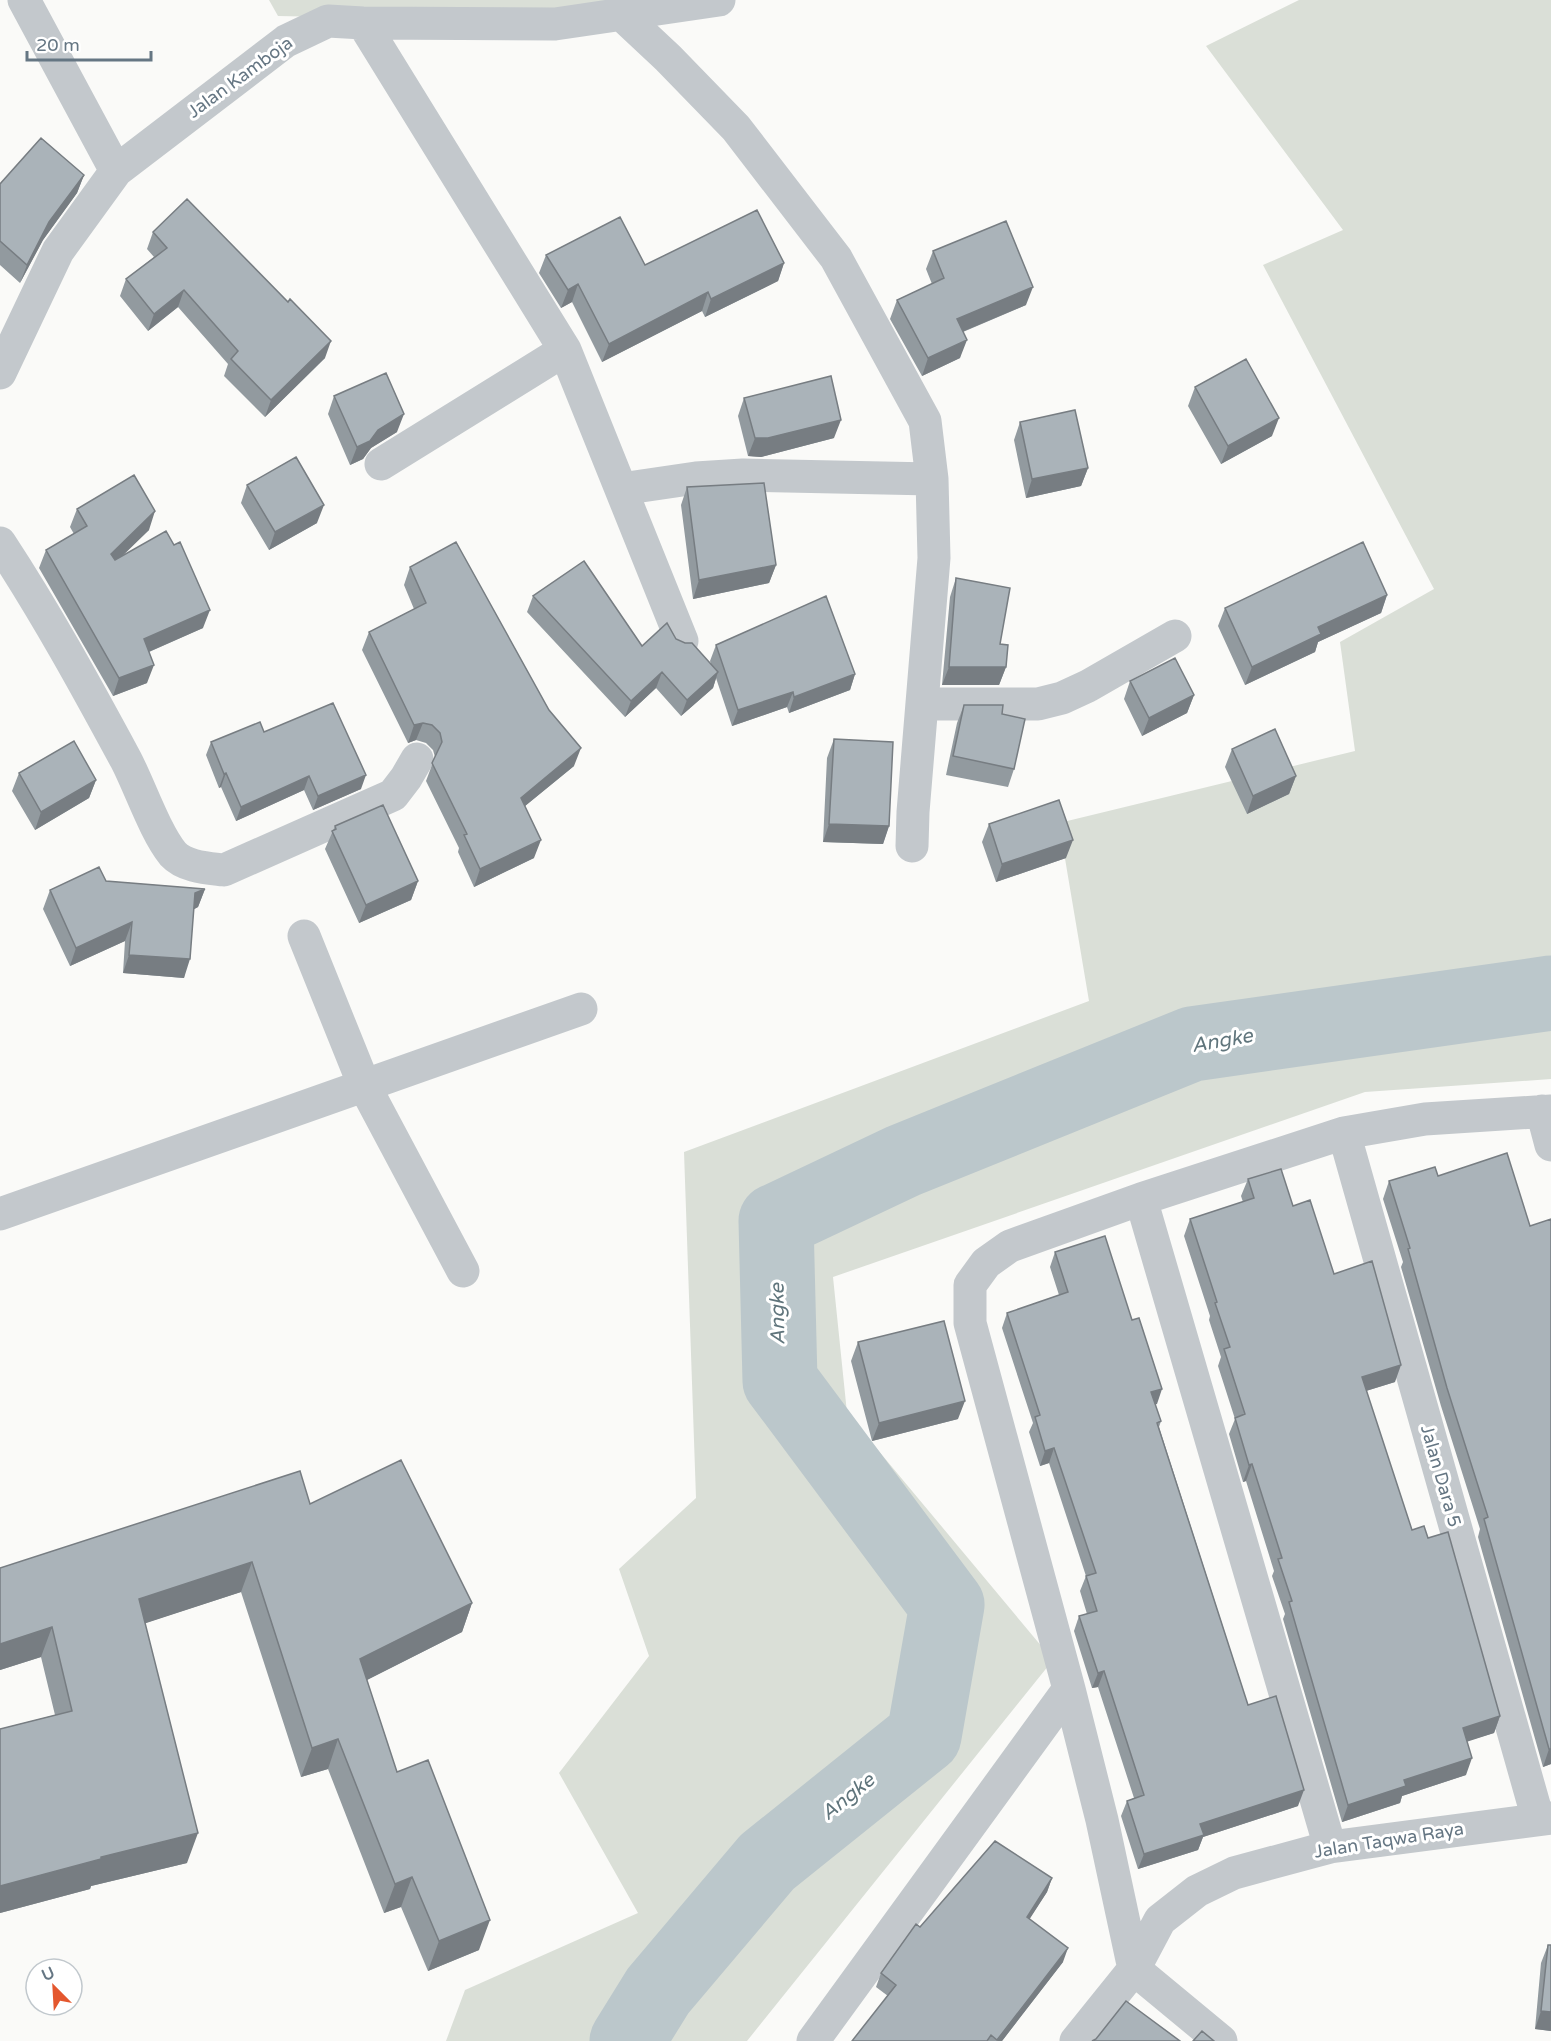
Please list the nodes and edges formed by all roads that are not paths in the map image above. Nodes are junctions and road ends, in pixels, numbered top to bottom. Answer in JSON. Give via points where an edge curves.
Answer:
{"nodes":[{"id":1,"x":24,"y":0,"type":"edge"},
{"id":2,"x":520,"y":0,"type":"edge"},
{"id":3,"x":719,"y":0,"type":"edge"},
{"id":4,"x":621,"y":14,"type":"junction"},
{"id":5,"x":363,"y":23,"type":"junction"},
{"id":6,"x":555,"y":24,"type":"junction"},
{"id":7,"x":116,"y":171,"type":"junction"},
{"id":8,"x":565,"y":350,"type":"junction"},
{"id":9,"x":0,"y":373,"type":"edge"},
{"id":10,"x":381,"y":464,"type":"dead end"},
{"id":11,"x":932,"y":479,"type":"junction"},
{"id":12,"x":621,"y":489,"type":"junction"},
{"id":13,"x":0,"y":543,"type":"edge"},
{"id":14,"x":1175,"y":636,"type":"dead end"},
{"id":15,"x":682,"y":641,"type":"edge"},
{"id":16,"x":922,"y":704,"type":"junction"},
{"id":17,"x":417,"y":759,"type":"dead end"},
{"id":18,"x":912,"y":846,"type":"dead end"},
{"id":19,"x":304,"y":936,"type":"dead end"},
{"id":20,"x":581,"y":1009,"type":"dead end"},
{"id":21,"x":364,"y":1084,"type":"junction"},
{"id":22,"x":1546,"y":1111,"type":"edge"},
{"id":23,"x":1344,"y":1133,"type":"junction"},
{"id":24,"x":1551,"y":1145,"type":"edge"},
{"id":25,"x":1141,"y":1199,"type":"junction"},
{"id":26,"x":0,"y":1214,"type":"edge"},
{"id":27,"x":463,"y":1271,"type":"dead end"},
{"id":28,"x":1069,"y":1689,"type":"junction"},
{"id":29,"x":1544,"y":1818,"type":"edge"},
{"id":30,"x":1330,"y":1847,"type":"junction"},
{"id":31,"x":1134,"y":1969,"type":"junction"},
{"id":32,"x":813,"y":2041,"type":"edge"},
{"id":33,"x":1076,"y":2041,"type":"edge"},
{"id":34,"x":1221,"y":2041,"type":"edge"}],
"edges":[{"from":1,"to":7,"type":"street"},
{"from":2,"to":6,"type":"street"},
{"from":3,"to":4,"type":"street","name":"Jalan Kamboja"},
{"from":4,"to":6,"type":"street","name":"Jalan Kamboja"},
{"from":4,"to":11,"type":"street","via":[[736,128],[836,258],[925,421]]},
{"from":5,"to":6,"type":"street","name":"Jalan Kamboja"},
{"from":5,"to":7,"type":"street","name":"Jalan Kamboja","via":[[328,21],[286,41]]},
{"from":5,"to":8,"type":"street"},
{"from":7,"to":9,"type":"street","name":"Jalan Kamboja","via":[[58,251]]},
{"from":8,"to":10,"type":"street"},
{"from":8,"to":12,"type":"street"},
{"from":11,"to":12,"type":"street","via":[[742,475]]},
{"from":11,"to":16,"type":"street","via":[[934,558]]},
{"from":12,"to":15,"type":"street"},
{"from":13,"to":17,"type":"street","via":[[83,679],[175,856],[197,867],[224,870],[393,795]]},
{"from":14,"to":16,"type":"street","via":[[1062,698],[1038,704]]},
{"from":16,"to":18,"type":"street"},
{"from":19,"to":21,"type":"street"},
{"from":20,"to":21,"type":"street"},
{"from":21,"to":26,"type":"street"},
{"from":21,"to":27,"type":"street"},
{"from":22,"to":23,"type":"street","via":[[1425,1119]]},
{"from":22,"to":24,"type":"street"},
{"from":23,"to":25,"type":"street"},
{"from":23,"to":29,"type":"street","name":"Jalan Dara 5"},
{"from":25,"to":28,"type":"street","via":[[1010,1246],[986,1263],[970,1285],[970,1323]]},
{"from":25,"to":30,"type":"street"},
{"from":28,"to":31,"type":"street"},
{"from":28,"to":32,"type":"street"},
{"from":29,"to":30,"type":"street","name":"Jalan Taqwa Raya"},
{"from":30,"to":31,"type":"street","name":"Jalan Taqwa Raya","via":[[1234,1873],[1197,1891],[1160,1920]]},
{"from":31,"to":33,"type":"street","name":"Jalan Taqwa Raya"},
{"from":31,"to":34,"type":"street"}]}
